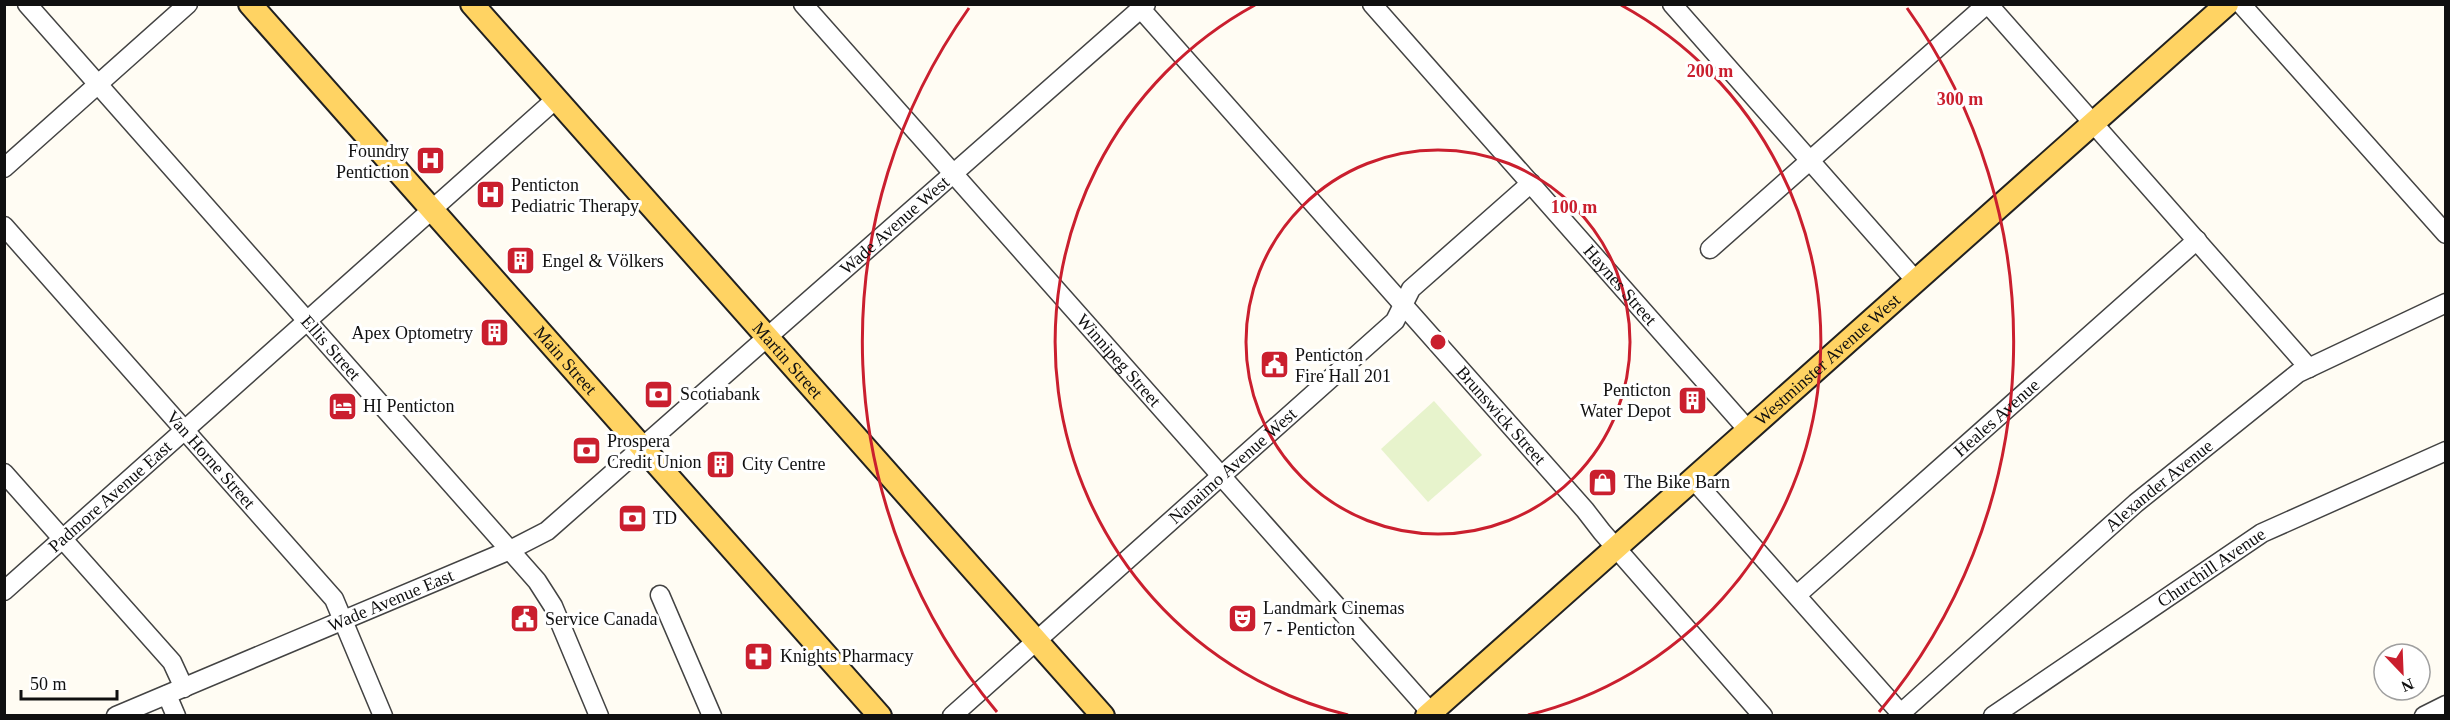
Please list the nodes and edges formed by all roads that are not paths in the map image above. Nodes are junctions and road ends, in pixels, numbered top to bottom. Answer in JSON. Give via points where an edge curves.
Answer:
{"nodes":[{"id":1,"x":27,"y":4,"type":"edge"},
{"id":2,"x":189,"y":4,"type":"edge"},
{"id":3,"x":250,"y":4,"type":"edge"},
{"id":4,"x":803,"y":4,"type":"edge"},
{"id":5,"x":1372,"y":4,"type":"edge"},
{"id":6,"x":1672,"y":4,"type":"edge"},
{"id":7,"x":1988,"y":4,"type":"edge"},
{"id":8,"x":2227,"y":4,"type":"edge"},
{"id":9,"x":2241,"y":4,"type":"edge"},
{"id":10,"x":473,"y":5,"type":"edge"},
{"id":11,"x":1143,"y":7,"type":"edge"},
{"id":12,"x":98,"y":85,"type":"junction"},
{"id":13,"x":556,"y":99,"type":"junction"},
{"id":14,"x":2093,"y":124,"type":"junction"},
{"id":15,"x":1810,"y":161,"type":"junction"},
{"id":16,"x":4,"y":168,"type":"edge"},
{"id":17,"x":952,"y":173,"type":"junction"},
{"id":18,"x":1531,"y":183,"type":"junction"},
{"id":19,"x":431,"y":209,"type":"junction"},
{"id":20,"x":4,"y":226,"type":"edge"},
{"id":21,"x":2445,"y":234,"type":"edge"},
{"id":22,"x":2197,"y":240,"type":"junction"},
{"id":23,"x":1710,"y":249,"type":"dead end"},
{"id":24,"x":1916,"y":281,"type":"junction"},
{"id":25,"x":2445,"y":303,"type":"edge"},
{"id":26,"x":1403,"y":304,"type":"junction"},
{"id":27,"x":307,"y":320,"type":"junction"},
{"id":28,"x":767,"y":338,"type":"junction"},
{"id":29,"x":2309,"y":368,"type":"junction"},
{"id":30,"x":185,"y":429,"type":"junction"},
{"id":31,"x":1748,"y":430,"type":"junction"},
{"id":32,"x":642,"y":448,"type":"junction"},
{"id":33,"x":2445,"y":451,"type":"edge"},
{"id":34,"x":4,"y":473,"type":"edge"},
{"id":35,"x":1221,"y":476,"type":"junction"},
{"id":36,"x":1693,"y":479,"type":"junction"},
{"id":37,"x":63,"y":538,"type":"junction"},
{"id":38,"x":1616,"y":548,"type":"junction"},
{"id":39,"x":510,"y":550,"type":"junction"},
{"id":40,"x":4,"y":591,"type":"edge"},
{"id":41,"x":660,"y":595,"type":"dead end"},
{"id":42,"x":1797,"y":595,"type":"junction"},
{"id":43,"x":343,"y":620,"type":"junction"},
{"id":44,"x":1036,"y":640,"type":"junction"},
{"id":45,"x":176,"y":691,"type":"junction"},
{"id":46,"x":2445,"y":705,"type":"edge"},
{"id":47,"x":1431,"y":714,"type":"edge"},
{"id":48,"x":1902,"y":714,"type":"edge"},
{"id":49,"x":116,"y":716,"type":"edge"},
{"id":50,"x":176,"y":716,"type":"edge"},
{"id":51,"x":383,"y":716,"type":"edge"},
{"id":52,"x":599,"y":716,"type":"edge"},
{"id":53,"x":712,"y":716,"type":"edge"},
{"id":54,"x":880,"y":716,"type":"edge"},
{"id":55,"x":952,"y":716,"type":"edge"},
{"id":56,"x":1103,"y":716,"type":"edge"},
{"id":57,"x":1764,"y":716,"type":"edge"},
{"id":58,"x":1993,"y":716,"type":"edge"},
{"id":59,"x":2424,"y":716,"type":"edge"}],
"edges":[{"from":1,"to":12,"type":"street","name":"Ellis Street"},
{"from":2,"to":12,"type":"street"},
{"from":3,"to":19,"type":"main road","name":"Main Street"},
{"from":4,"to":17,"type":"street","name":"Winnipeg Street"},
{"from":5,"to":18,"type":"street","name":"Haynes Street"},
{"from":6,"to":15,"type":"street"},
{"from":7,"to":14,"type":"street"},
{"from":7,"to":15,"type":"street"},
{"from":8,"to":14,"type":"main road","name":"Westminster Avenue West"},
{"from":9,"to":21,"type":"street"},
{"from":10,"to":13,"type":"main road","name":"Martin Street"},
{"from":11,"to":17,"type":"street","name":"Wade Avenue West"},
{"from":11,"to":26,"type":"street","name":"Brunswick Street"},
{"from":12,"to":16,"type":"street"},
{"from":12,"to":27,"type":"street","name":"Ellis Street"},
{"from":13,"to":19,"type":"street","name":"Padmore Avenue East"},
{"from":13,"to":28,"type":"main road","name":"Martin Street"},
{"from":14,"to":22,"type":"street"},
{"from":14,"to":24,"type":"main road","name":"Westminster Avenue West"},
{"from":15,"to":23,"type":"street"},
{"from":15,"to":24,"type":"street"},
{"from":17,"to":28,"type":"street","name":"Wade Avenue West"},
{"from":17,"to":35,"type":"street","name":"Winnipeg Street"},
{"from":18,"to":26,"type":"street","name":"Nanaimo Avenue West","via":[[1411,289]]},
{"from":18,"to":31,"type":"street","name":"Haynes Street"},
{"from":19,"to":27,"type":"street","name":"Padmore Avenue East"},
{"from":19,"to":32,"type":"main road","name":"Main Street"},
{"from":20,"to":30,"type":"street","name":"Van Horne Street"},
{"from":22,"to":29,"type":"street"},
{"from":22,"to":42,"type":"street","name":"Heales Avenue"},
{"from":24,"to":31,"type":"main road","name":"Westminster Avenue West"},
{"from":25,"to":29,"type":"street","name":"Alexander Avenue"},
{"from":26,"to":35,"type":"street","name":"Nanaimo Avenue West","via":[[1395,321]]},
{"from":26,"to":38,"type":"street","name":"Brunswick Street"},
{"from":27,"to":30,"type":"street","name":"Padmore Avenue East"},
{"from":27,"to":39,"type":"street","name":"Ellis Street"},
{"from":28,"to":32,"type":"street","name":"Wade Avenue West"},
{"from":28,"to":44,"type":"main road","name":"Martin Street"},
{"from":29,"to":48,"type":"street","name":"Alexander Avenue","via":[[2136,503]]},
{"from":30,"to":37,"type":"street","name":"Padmore Avenue East"},
{"from":30,"to":43,"type":"street","name":"Van Horne Street","via":[[334,599]]},
{"from":31,"to":36,"type":"main road","name":"Westminster Avenue West"},
{"from":32,"to":39,"type":"street","name":"Wade Avenue East","via":[[561,520],[533,540]]},
{"from":32,"to":54,"type":"main road","name":"Main Street"},
{"from":33,"to":58,"type":"street","name":"Churchill Avenue","via":[[2262,533]]},
{"from":34,"to":37,"type":"street"},
{"from":35,"to":44,"type":"street","name":"Nanaimo Avenue West"},
{"from":35,"to":47,"type":"street","name":"Winnipeg Street"},
{"from":36,"to":38,"type":"main road","name":"Westminster Avenue West"},
{"from":36,"to":42,"type":"street"},
{"from":37,"to":40,"type":"street","name":"Padmore Avenue East"},
{"from":37,"to":45,"type":"street","via":[[172,662]]},
{"from":38,"to":47,"type":"main road","name":"Westminster Avenue West"},
{"from":38,"to":57,"type":"street","name":"Brunswick Street"},
{"from":39,"to":43,"type":"street","name":"Wade Avenue East"},
{"from":39,"to":52,"type":"street","name":"Ellis Street","via":[[546,592]]},
{"from":41,"to":53,"type":"street"},
{"from":42,"to":48,"type":"street"},
{"from":43,"to":45,"type":"street","name":"Wade Avenue East"},
{"from":43,"to":51,"type":"street","name":"Van Horne Street"},
{"from":44,"to":55,"type":"street","name":"Nanaimo Avenue West"},
{"from":44,"to":56,"type":"main road","name":"Martin Street"},
{"from":45,"to":49,"type":"street","name":"Wade Avenue East"},
{"from":45,"to":50,"type":"street"},
{"from":46,"to":59,"type":"street"}]}
